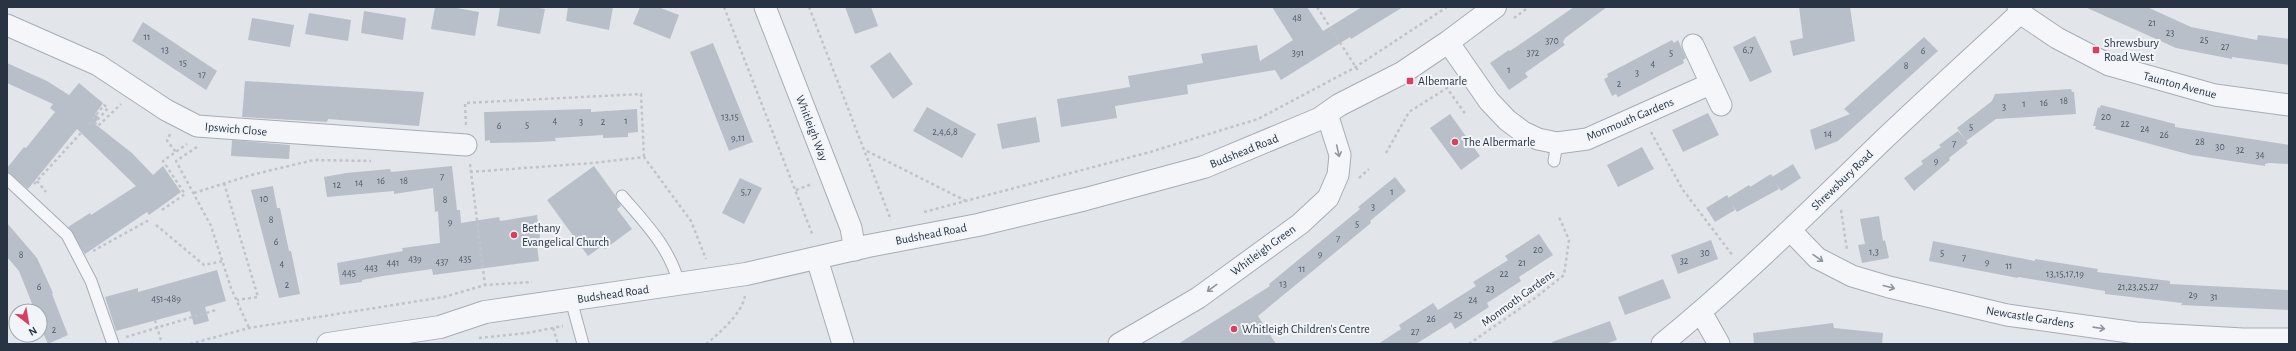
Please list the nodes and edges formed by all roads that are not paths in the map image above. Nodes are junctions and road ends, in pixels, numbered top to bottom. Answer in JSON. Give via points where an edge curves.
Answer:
{"nodes":[{"id":1,"x":765,"y":7,"type":"edge"},
{"id":2,"x":1495,"y":7,"type":"edge"},
{"id":3,"x":2019,"y":10,"type":"edge"},
{"id":4,"x":7,"y":25,"type":"edge"},
{"id":5,"x":1448,"y":42,"type":"junction"},
{"id":6,"x":1693,"y":45,"type":"dead end"},
{"id":7,"x":1710,"y":84,"type":"junction"},
{"id":8,"x":1720,"y":105,"type":"dead end"},
{"id":9,"x":2289,"y":105,"type":"edge"},
{"id":10,"x":1327,"y":114,"type":"junction"},
{"id":11,"x":468,"y":154,"type":"road end"},
{"id":12,"x":7,"y":179,"type":"edge"},
{"id":13,"x":622,"y":196,"type":"dead end"},
{"id":14,"x":1791,"y":231,"type":"junction"},
{"id":15,"x":855,"y":250,"type":"junction"},
{"id":16,"x":817,"y":259,"type":"junction"},
{"id":17,"x":679,"y":284,"type":"junction"},
{"id":18,"x":571,"y":300,"type":"junction"},
{"id":19,"x":1701,"y":312,"type":"junction"},
{"id":20,"x":2289,"y":339,"type":"edge"},
{"id":21,"x":116,"y":341,"type":"edge"},
{"id":22,"x":328,"y":344,"type":"edge"},
{"id":23,"x":583,"y":344,"type":"edge"},
{"id":24,"x":843,"y":344,"type":"edge"},
{"id":25,"x":1119,"y":344,"type":"edge"},
{"id":26,"x":1662,"y":344,"type":"edge"},
{"id":27,"x":1719,"y":344,"type":"edge"}],
"edges":[{"from":1,"to":15,"type":"street","name":"Whitleigh Way","via":[[851,228]]},
{"from":2,"to":5,"type":"street","name":"Budshead Road"},
{"from":3,"to":9,"type":"street","name":"Taunton Avenue","via":[[2057,38],[2109,65],[2215,95]]},
{"from":3,"to":14,"type":"street","name":"Shrewsbury Road"},
{"from":4,"to":11,"type":"street","name":"Ipswich Close","via":[[98,64],[166,110],[197,126]]},
{"from":5,"to":7,"type":"street","name":"Monmouth Gardens","via":[[1489,101],[1507,120],[1556,152]]},
{"from":5,"to":10,"type":"street","name":"Budshead Road","via":[[1402,73],[1339,105]]},
{"from":6,"to":7,"type":"street"},
{"from":7,"to":8,"type":"street"},
{"from":10,"to":15,"type":"street","name":"Budshead Road","via":[[1204,167],[1000,220]]},
{"from":10,"to":25,"type":"street","name":"Whitleigh Green","one_way":true,"via":[[1340,155],[1338,175],[1328,198],[1300,224],[1198,298]]},
{"from":12,"to":21,"type":"lane","via":[[67,235],[92,281]]},
{"from":13,"to":17,"type":"lane","via":[[661,242],[675,266]]},
{"from":14,"to":19,"type":"street","name":"Shrewsbury Road"},
{"from":14,"to":20,"type":"street","name":"Newcastle Gardens","one_way":true,"via":[[1817,258],[1852,276],[2007,315],[2136,333]]},
{"from":15,"to":16,"type":"street","name":"Budshead Road"},
{"from":16,"to":17,"type":"street","name":"Budshead Road","via":[[746,274]]},
{"from":16,"to":24,"type":"street"},
{"from":17,"to":18,"type":"street","name":"Budshead Road"},
{"from":18,"to":22,"type":"street","name":"Budshead Road","via":[[485,312],[440,327]]},
{"from":18,"to":23,"type":"lane"},
{"from":19,"to":26,"type":"street","name":"Shrewsbury Road"},
{"from":19,"to":27,"type":"street"}]}
